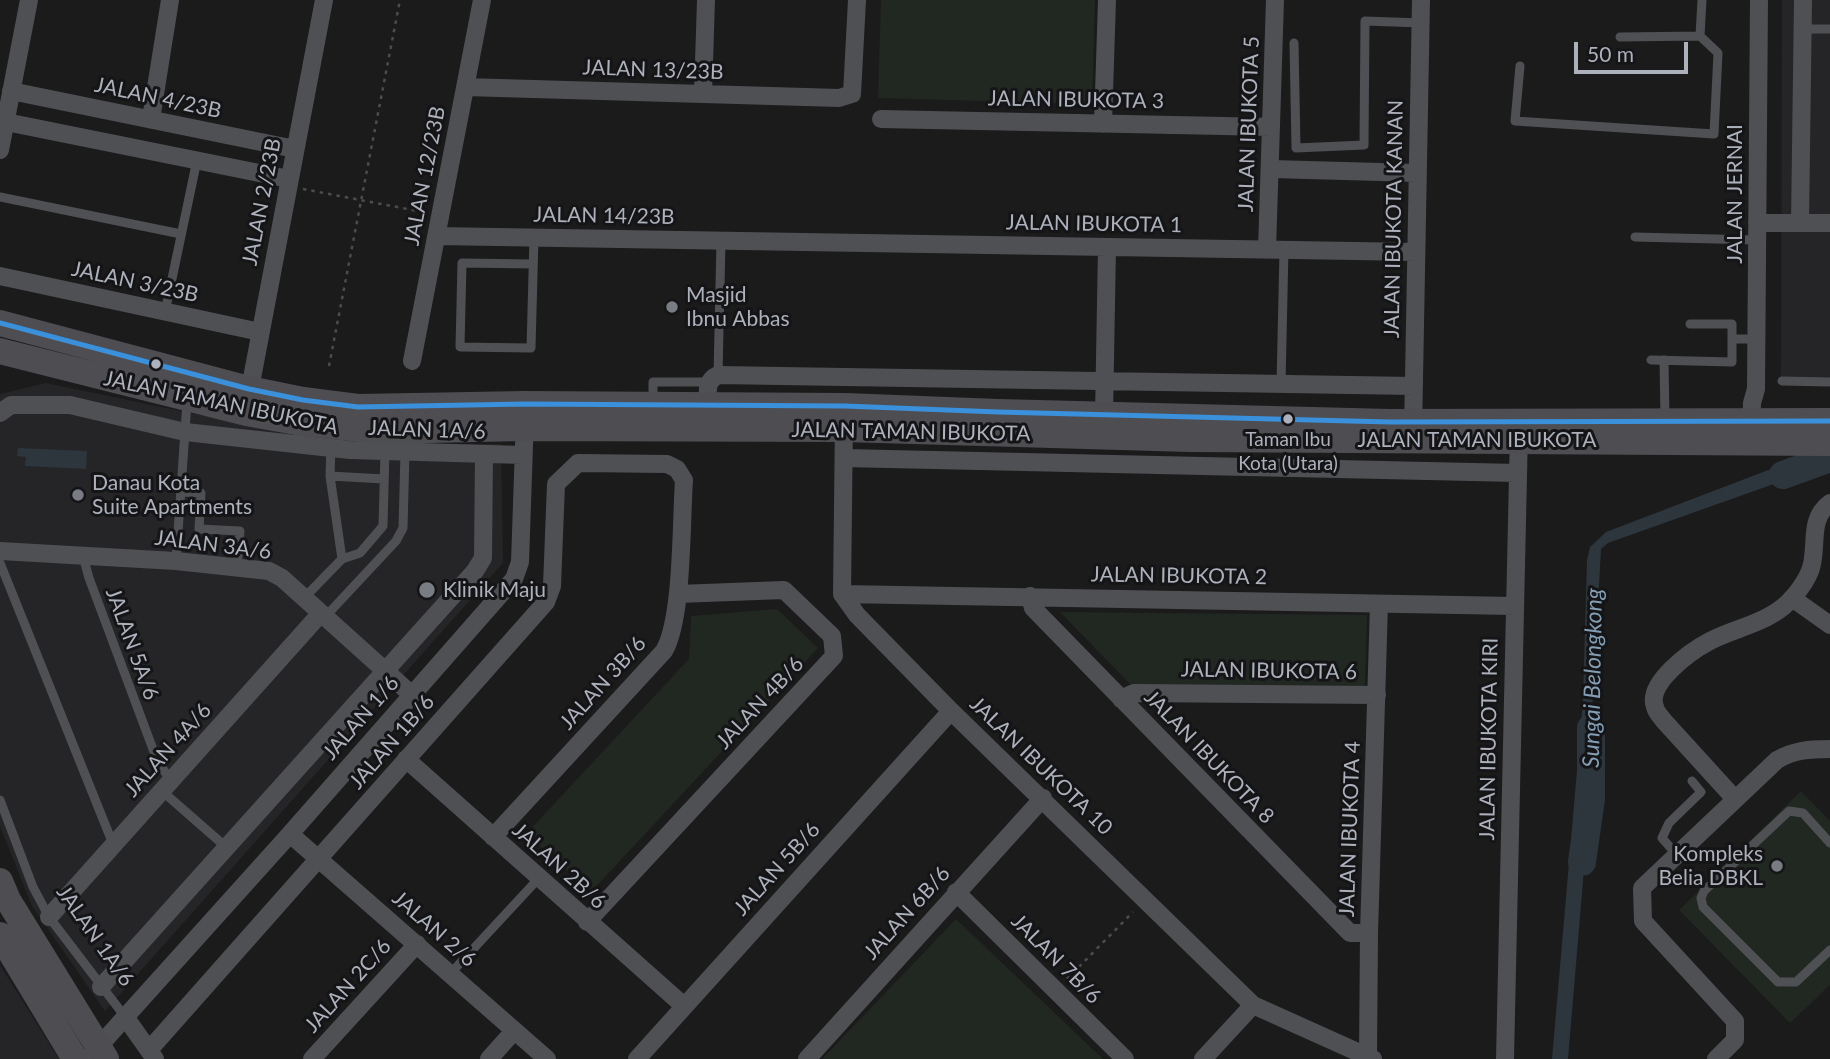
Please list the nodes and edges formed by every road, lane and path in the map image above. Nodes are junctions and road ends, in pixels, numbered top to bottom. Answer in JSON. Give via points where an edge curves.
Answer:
{"nodes":[{"id":1,"x":29,"y":0,"type":"edge"},
{"id":2,"x":170,"y":0,"type":"edge"},
{"id":3,"x":324,"y":0,"type":"edge"},
{"id":4,"x":400,"y":0,"type":"edge"},
{"id":5,"x":482,"y":0,"type":"edge"},
{"id":6,"x":706,"y":0,"type":"edge"},
{"id":7,"x":857,"y":0,"type":"edge"},
{"id":8,"x":1107,"y":0,"type":"edge"},
{"id":9,"x":1275,"y":0,"type":"edge"},
{"id":10,"x":1421,"y":0,"type":"edge"},
{"id":11,"x":1702,"y":0,"type":"edge"},
{"id":12,"x":1759,"y":0,"type":"edge"},
{"id":13,"x":1803,"y":0,"type":"edge"},
{"id":14,"x":1421,"y":23,"type":"junction"},
{"id":15,"x":1802,"y":29,"type":"junction"},
{"id":16,"x":1830,"y":29,"type":"edge"},
{"id":17,"x":1700,"y":36,"type":"junction"},
{"id":18,"x":1620,"y":37,"type":"dead end"},
{"id":19,"x":1294,"y":43,"type":"dead end"},
{"id":20,"x":1520,"y":65,"type":"dead end"},
{"id":21,"x":465,"y":87,"type":"junction"},
{"id":22,"x":11,"y":91,"type":"junction"},
{"id":23,"x":703,"y":94,"type":"junction"},
{"id":24,"x":1272,"y":98,"type":"junction"},
{"id":25,"x":1295,"y":98,"type":"junction"},
{"id":26,"x":150,"y":119,"type":"junction"},
{"id":27,"x":881,"y":119,"type":"dead end"},
{"id":28,"x":5,"y":122,"type":"junction"},
{"id":29,"x":1103,"y":124,"type":"junction"},
{"id":30,"x":1271,"y":127,"type":"junction"},
{"id":31,"x":295,"y":149,"type":"junction"},
{"id":32,"x":0,"y":150,"type":"edge"},
{"id":33,"x":197,"y":160,"type":"junction"},
{"id":34,"x":1271,"y":169,"type":"junction"},
{"id":35,"x":1417,"y":173,"type":"junction"},
{"id":36,"x":289,"y":183,"type":"junction"},
{"id":37,"x":0,"y":197,"type":"edge"},
{"id":38,"x":361,"y":200,"type":"junction"},
{"id":39,"x":440,"y":215,"type":"junction"},
{"id":40,"x":1800,"y":223,"type":"junction"},
{"id":41,"x":1830,"y":223,"type":"edge"},
{"id":42,"x":1757,"y":232,"type":"junction"},
{"id":43,"x":181,"y":234,"type":"junction"},
{"id":44,"x":436,"y":236,"type":"junction"},
{"id":45,"x":1635,"y":237,"type":"dead end"},
{"id":46,"x":534,"y":238,"type":"junction"},
{"id":47,"x":721,"y":241,"type":"junction"},
{"id":48,"x":772,"y":242,"type":"joint"},
{"id":49,"x":1107,"y":247,"type":"junction"},
{"id":50,"x":1276,"y":250,"type":"junction"},
{"id":51,"x":1416,"y":252,"type":"junction"},
{"id":52,"x":533,"y":264,"type":"junction"},
{"id":53,"x":0,"y":276,"type":"edge"},
{"id":54,"x":165,"y":312,"type":"junction"},
{"id":55,"x":0,"y":323,"type":"edge"},
{"id":56,"x":1690,"y":324,"type":"dead end"},
{"id":57,"x":260,"y":332,"type":"junction"},
{"id":58,"x":1757,"y":339,"type":"junction"},
{"id":59,"x":1733,"y":340,"type":"junction"},
{"id":60,"x":0,"y":351,"type":"edge"},
{"id":61,"x":412,"y":360,"type":"dead end"},
{"id":62,"x":1651,"y":360,"type":"dead end"},
{"id":63,"x":1664,"y":360,"type":"junction"},
{"id":64,"x":329,"y":366,"type":"dead end"},
{"id":65,"x":1104,"y":381,"type":"junction"},
{"id":66,"x":1782,"y":381,"type":"dead end"},
{"id":67,"x":1830,"y":382,"type":"edge"},
{"id":68,"x":1281,"y":384,"type":"junction"},
{"id":69,"x":1414,"y":386,"type":"junction"},
{"id":70,"x":711,"y":388,"type":"junction"},
{"id":71,"x":188,"y":399,"type":"junction"},
{"id":72,"x":247,"y":401,"type":"junction"},
{"id":73,"x":0,"y":413,"type":"edge"},
{"id":74,"x":1104,"y":415,"type":"junction"},
{"id":75,"x":525,"y":416,"type":"junction"},
{"id":76,"x":844,"y":417,"type":"junction"},
{"id":77,"x":1665,"y":421,"type":"junction"},
{"id":78,"x":1830,"y":421,"type":"edge"},
{"id":79,"x":1413,"y":430,"type":"junction"},
{"id":80,"x":1519,"y":431,"type":"junction"},
{"id":81,"x":185,"y":432,"type":"junction"},
{"id":82,"x":1756,"y":432,"type":"junction"},
{"id":83,"x":1190,"y":439,"type":"junction"},
{"id":84,"x":1820,"y":443,"type":"edge"},
{"id":85,"x":331,"y":447,"type":"junction"},
{"id":86,"x":385,"y":451,"type":"junction"},
{"id":87,"x":404,"y":452,"type":"junction"},
{"id":88,"x":484,"y":454,"type":"junction"},
{"id":89,"x":523,"y":455,"type":"junction"},
{"id":90,"x":844,"y":458,"type":"junction"},
{"id":91,"x":614,"y":462,"type":"joint"},
{"id":92,"x":1191,"y":467,"type":"junction"},
{"id":93,"x":1517,"y":473,"type":"junction"},
{"id":94,"x":330,"y":476,"type":"junction"},
{"id":95,"x":384,"y":479,"type":"junction"},
{"id":96,"x":181,"y":492,"type":"junction"},
{"id":97,"x":1830,"y":503,"type":"edge"},
{"id":98,"x":0,"y":551,"type":"edge"},
{"id":99,"x":83,"y":556,"type":"junction"},
{"id":100,"x":342,"y":559,"type":"junction"},
{"id":101,"x":176,"y":561,"type":"junction"},
{"id":102,"x":0,"y":563,"type":"edge"},
{"id":103,"x":237,"y":567,"type":"junction"},
{"id":104,"x":678,"y":594,"type":"junction"},
{"id":105,"x":842,"y":594,"type":"junction"},
{"id":106,"x":1030,"y":596,"type":"junction"},
{"id":107,"x":304,"y":598,"type":"junction"},
{"id":108,"x":1792,"y":598,"type":"junction"},
{"id":109,"x":1380,"y":604,"type":"junction"},
{"id":110,"x":1514,"y":606,"type":"junction"},
{"id":111,"x":323,"y":615,"type":"junction"},
{"id":112,"x":1830,"y":625,"type":"edge"},
{"id":113,"x":385,"y":670,"type":"junction"},
{"id":114,"x":412,"y":695,"type":"junction"},
{"id":115,"x":1377,"y":695,"type":"junction"},
{"id":116,"x":1121,"y":699,"type":"junction"},
{"id":117,"x":951,"y":711,"type":"junction"},
{"id":118,"x":1830,"y":749,"type":"edge"},
{"id":119,"x":406,"y":759,"type":"junction"},
{"id":120,"x":1692,"y":780,"type":"dead end"},
{"id":121,"x":167,"y":786,"type":"junction"},
{"id":122,"x":1043,"y":798,"type":"junction"},
{"id":123,"x":1735,"y":799,"type":"junction"},
{"id":124,"x":0,"y":800,"type":"edge"},
{"id":125,"x":290,"y":834,"type":"junction"},
{"id":126,"x":493,"y":837,"type":"junction"},
{"id":127,"x":1830,"y":843,"type":"edge"},
{"id":128,"x":113,"y":845,"type":"junction"},
{"id":129,"x":226,"y":847,"type":"junction"},
{"id":130,"x":1677,"y":855,"type":"junction"},
{"id":131,"x":319,"y":860,"type":"junction"},
{"id":132,"x":539,"y":878,"type":"junction"},
{"id":133,"x":0,"y":881,"type":"edge"},
{"id":134,"x":956,"y":892,"type":"junction"},
{"id":135,"x":1146,"y":899,"type":"junction"},
{"id":136,"x":49,"y":917,"type":"junction"},
{"id":137,"x":587,"y":922,"type":"junction"},
{"id":138,"x":1369,"y":933,"type":"junction"},
{"id":139,"x":0,"y":935,"type":"edge"},
{"id":140,"x":417,"y":944,"type":"junction"},
{"id":141,"x":1830,"y":950,"type":"edge"},
{"id":142,"x":450,"y":974,"type":"junction"},
{"id":143,"x":101,"y":987,"type":"junction"},
{"id":144,"x":1055,"y":990,"type":"junction"},
{"id":145,"x":1253,"y":1005,"type":"junction"},
{"id":146,"x":684,"y":1006,"type":"junction"},
{"id":147,"x":126,"y":1018,"type":"junction"},
{"id":148,"x":514,"y":1031,"type":"junction"},
{"id":149,"x":152,"y":1055,"type":"edge"},
{"id":150,"x":92,"y":1056,"type":"edge"},
{"id":151,"x":1371,"y":1058,"type":"edge"},
{"id":152,"x":312,"y":1059,"type":"edge"},
{"id":153,"x":489,"y":1059,"type":"edge"},
{"id":154,"x":547,"y":1059,"type":"edge"},
{"id":155,"x":637,"y":1059,"type":"edge"},
{"id":156,"x":807,"y":1059,"type":"edge"},
{"id":157,"x":1125,"y":1059,"type":"edge"},
{"id":158,"x":1203,"y":1059,"type":"edge"},
{"id":159,"x":1505,"y":1059,"type":"edge"},
{"id":160,"x":1716,"y":1059,"type":"edge"}],
"edges":[{"from":1,"to":22,"type":"street"},
{"from":2,"to":26,"type":"street"},
{"from":3,"to":31,"type":"street","name":"JALAN 2/23B"},
{"from":4,"to":38,"type":"path"},
{"from":5,"to":21,"type":"street","name":"JALAN 12/23B"},
{"from":6,"to":23,"type":"street"},
{"from":7,"to":23,"type":"street","name":"JALAN 13/23B","via":[[852,94],[839,99]]},
{"from":8,"to":29,"type":"street"},
{"from":9,"to":24,"type":"street","name":"JALAN IBUKOTA 5"},
{"from":10,"to":14,"type":"street","name":"JALAN IBUKOTA KANAN"},
{"from":11,"to":17,"type":"lane"},
{"from":12,"to":42,"type":"street","name":"JALAN JERNAI"},
{"from":13,"to":15,"type":"street"},
{"from":14,"to":25,"type":"lane","via":[[1365,21],[1364,145],[1296,148]]},
{"from":14,"to":35,"type":"street","name":"JALAN IBUKOTA KANAN"},
{"from":15,"to":16,"type":"lane"},
{"from":15,"to":40,"type":"street"},
{"from":17,"to":18,"type":"lane"},
{"from":17,"to":20,"type":"lane","via":[[1718,53],[1714,134],[1515,121]]},
{"from":19,"to":25,"type":"lane"},
{"from":21,"to":23,"type":"street","name":"JALAN 13/23B"},
{"from":21,"to":39,"type":"street","name":"JALAN 12/23B"},
{"from":22,"to":26,"type":"street","name":"JALAN 4/23B"},
{"from":22,"to":28,"type":"street"},
{"from":24,"to":25,"type":"lane"},
{"from":24,"to":30,"type":"street","name":"JALAN IBUKOTA 5"},
{"from":26,"to":31,"type":"street","name":"JALAN 4/23B"},
{"from":27,"to":29,"type":"street","name":"JALAN IBUKOTA 3"},
{"from":28,"to":32,"type":"street"},
{"from":28,"to":33,"type":"street"},
{"from":29,"to":30,"type":"street","name":"JALAN IBUKOTA 3"},
{"from":30,"to":34,"type":"street","name":"JALAN IBUKOTA 5"},
{"from":31,"to":36,"type":"street","name":"JALAN 2/23B"},
{"from":33,"to":36,"type":"street"},
{"from":33,"to":43,"type":"lane"},
{"from":34,"to":35,"type":"street"},
{"from":34,"to":50,"type":"street","name":"JALAN IBUKOTA 5"},
{"from":35,"to":51,"type":"street","name":"JALAN IBUKOTA KANAN"},
{"from":36,"to":38,"type":"path"},
{"from":36,"to":57,"type":"street","name":"JALAN 2/23B"},
{"from":37,"to":43,"type":"lane"},
{"from":38,"to":39,"type":"path"},
{"from":38,"to":64,"type":"path"},
{"from":39,"to":44,"type":"street","name":"JALAN 12/23B"},
{"from":40,"to":41,"type":"street"},
{"from":40,"to":42,"type":"street"},
{"from":42,"to":45,"type":"lane"},
{"from":42,"to":58,"type":"street","name":"JALAN JERNAI"},
{"from":43,"to":54,"type":"lane"},
{"from":44,"to":46,"type":"street","name":"JALAN 14/23B"},
{"from":44,"to":61,"type":"street","name":"JALAN 12/23B"},
{"from":46,"to":47,"type":"street","name":"JALAN 14/23B"},
{"from":46,"to":52,"type":"lane"},
{"from":47,"to":48,"type":"street","name":"JALAN 14/23B"},
{"from":47,"to":70,"type":"lane"},
{"from":48,"to":49,"type":"street","name":"JALAN IBUKOTA 1"},
{"from":49,"to":50,"type":"street","name":"JALAN IBUKOTA 1"},
{"from":49,"to":65,"type":"street"},
{"from":50,"to":51,"type":"street","name":"JALAN IBUKOTA 1"},
{"from":50,"to":68,"type":"lane"},
{"from":51,"to":69,"type":"street","name":"JALAN IBUKOTA KANAN"},
{"from":52,"to":52,"type":"lane","via":[[531,348],[460,347],[462,263]]},
{"from":53,"to":54,"type":"street","name":"JALAN 3/23B"},
{"from":54,"to":57,"type":"street","name":"JALAN 3/23B"},
{"from":55,"to":72,"type":"main road","name":"JALAN TAMAN IBUKOTA"},
{"from":56,"to":59,"type":"lane","via":[[1732,324]]},
{"from":57,"to":72,"type":"street","name":"JALAN 2/23B"},
{"from":58,"to":59,"type":"lane"},
{"from":58,"to":82,"type":"street","name":"JALAN JERNAI","via":[[1752,402]]},
{"from":59,"to":63,"type":"lane","via":[[1729,364]]},
{"from":60,"to":71,"type":"main road","name":"JALAN TAMAN IBUKOTA"},
{"from":62,"to":63,"type":"lane"},
{"from":63,"to":77,"type":"lane"},
{"from":65,"to":68,"type":"street"},
{"from":65,"to":70,"type":"street"},
{"from":65,"to":74,"type":"street"},
{"from":66,"to":67,"type":"lane"},
{"from":68,"to":69,"type":"street"},
{"from":69,"to":79,"type":"street","name":"JALAN IBUKOTA KANAN"},
{"from":70,"to":75,"type":"main road","name":"JALAN TAMAN IBUKOTA","via":[[653,405]]},
{"from":70,"to":76,"type":"main road","name":"JALAN TAMAN IBUKOTA"},
{"from":71,"to":72,"type":"main road","name":"JALAN TAMAN IBUKOTA"},
{"from":71,"to":81,"type":"lane"},
{"from":72,"to":75,"type":"main road","name":"JALAN TAMAN IBUKOTA"},
{"from":73,"to":81,"type":"street","name":"JALAN 1A/6","via":[[11,405],[71,405]]},
{"from":74,"to":76,"type":"main road","name":"JALAN TAMAN IBUKOTA"},
{"from":74,"to":79,"type":"main road","name":"JALAN TAMAN IBUKOTA"},
{"from":75,"to":76,"type":"main road","name":"JALAN TAMAN IBUKOTA"},
{"from":75,"to":89,"type":"street","name":"JALAN 1/6"},
{"from":76,"to":83,"type":"main road","name":"JALAN TAMAN IBUKOTA"},
{"from":76,"to":90,"type":"street"},
{"from":77,"to":80,"type":"main road","name":"JALAN TAMAN IBUKOTA"},
{"from":77,"to":82,"type":"main road","name":"JALAN TAMAN IBUKOTA"},
{"from":78,"to":82,"type":"main road","name":"JALAN TAMAN IBUKOTA"},
{"from":79,"to":80,"type":"main road","name":"JALAN TAMAN IBUKOTA"},
{"from":79,"to":83,"type":"main road","name":"JALAN TAMAN IBUKOTA"},
{"from":80,"to":82,"type":"main road","name":"JALAN TAMAN IBUKOTA"},
{"from":80,"to":93,"type":"street","name":"JALAN IBUKOTA KIRI"},
{"from":81,"to":85,"type":"street","name":"JALAN 1A/6"},
{"from":81,"to":96,"type":"lane"},
{"from":82,"to":84,"type":"main road","name":"JALAN TAMAN IBUKOTA"},
{"from":83,"to":92,"type":"street"},
{"from":85,"to":86,"type":"street","name":"JALAN 1A/6"},
{"from":85,"to":94,"type":"lane"},
{"from":86,"to":87,"type":"street","name":"JALAN 1A/6"},
{"from":86,"to":95,"type":"lane"},
{"from":87,"to":88,"type":"street","name":"JALAN 1A/6"},
{"from":87,"to":111,"type":"lane","via":[[400,535]]},
{"from":88,"to":89,"type":"street","name":"JALAN 1A/6"},
{"from":88,"to":113,"type":"street","via":[[483,558]]},
{"from":89,"to":114,"type":"street","name":"JALAN 1/6","via":[[520,562],[514,579]]},
{"from":90,"to":92,"type":"street"},
{"from":90,"to":105,"type":"street"},
{"from":91,"to":104,"type":"street","name":"JALAN 3B/6","via":[[667,464],[684,480]]},
{"from":91,"to":119,"type":"street","name":"JALAN 1B/6","via":[[578,463],[556,484],[552,586],[546,601]]},
{"from":92,"to":93,"type":"street"},
{"from":93,"to":110,"type":"street","name":"JALAN IBUKOTA KIRI"},
{"from":94,"to":95,"type":"lane"},
{"from":94,"to":100,"type":"lane"},
{"from":95,"to":100,"type":"lane","via":[[383,526],[360,553]]},
{"from":96,"to":101,"type":"lane"},
{"from":96,"to":103,"type":"lane","via":[[201,493],[199,528],[240,531]]},
{"from":97,"to":108,"type":"street","via":[[1816,517],[1811,569]]},
{"from":98,"to":99,"type":"street","name":"JALAN 3A/6"},
{"from":99,"to":101,"type":"street","name":"JALAN 3A/6"},
{"from":99,"to":121,"type":"lane","name":"JALAN 5A/6"},
{"from":100,"to":107,"type":"lane"},
{"from":101,"to":103,"type":"street","name":"JALAN 3A/6"},
{"from":102,"to":128,"type":"lane"},
{"from":103,"to":107,"type":"street","name":"JALAN 3A/6","via":[[269,571]]},
{"from":104,"to":126,"type":"street","name":"JALAN 3B/6","via":[[664,651]]},
{"from":104,"to":137,"type":"street","name":"JALAN 4B/6","via":[[784,590],[832,636],[834,656]]},
{"from":105,"to":106,"type":"street","name":"JALAN IBUKOTA 2"},
{"from":105,"to":117,"type":"street","name":"JALAN IBUKOTA 10","via":[[856,615]]},
{"from":106,"to":109,"type":"street","name":"JALAN IBUKOTA 2"},
{"from":106,"to":116,"type":"street","name":"JALAN IBUKOTA 8","via":[[1033,608]]},
{"from":107,"to":111,"type":"street","name":"JALAN 3A/6"},
{"from":108,"to":112,"type":"street"},
{"from":108,"to":123,"type":"street","via":[[1767,617],[1695,650],[1658,684],[1653,697],[1664,721]]},
{"from":109,"to":110,"type":"street","name":"JALAN IBUKOTA 2"},
{"from":109,"to":115,"type":"street","name":"JALAN IBUKOTA 4"},
{"from":110,"to":159,"type":"street","name":"JALAN IBUKOTA KIRI"},
{"from":111,"to":113,"type":"street","name":"JALAN 3A/6"},
{"from":111,"to":121,"type":"street","name":"JALAN 4A/6"},
{"from":113,"to":114,"type":"street","name":"JALAN 3A/6"},
{"from":113,"to":129,"type":"street"},
{"from":114,"to":125,"type":"street","name":"JALAN 1/6"},
{"from":115,"to":116,"type":"street","name":"JALAN IBUKOTA 6","via":[[1134,693]]},
{"from":115,"to":138,"type":"street","name":"JALAN IBUKOTA 4"},
{"from":116,"to":138,"type":"street","name":"JALAN IBUKOTA 8","via":[[1350,933]]},
{"from":117,"to":122,"type":"street","name":"JALAN IBUKOTA 10"},
{"from":117,"to":146,"type":"street","name":"JALAN 5B/6"},
{"from":118,"to":123,"type":"street","via":[[1789,753]]},
{"from":119,"to":126,"type":"street","name":"JALAN 2B/6"},
{"from":119,"to":131,"type":"street","name":"JALAN 1B/6"},
{"from":120,"to":130,"type":"lane","via":[[1701,792],[1669,823],[1662,838]]},
{"from":121,"to":128,"type":"street","name":"JALAN 4A/6"},
{"from":121,"to":129,"type":"lane","name":"JALAN 5A/6"},
{"from":122,"to":134,"type":"street","name":"JALAN 6B/6"},
{"from":122,"to":135,"type":"street","name":"JALAN IBUKOTA 10"},
{"from":123,"to":130,"type":"street"},
{"from":124,"to":136,"type":"lane","name":"JALAN 1A/6"},
{"from":125,"to":131,"type":"street","name":"JALAN 2/6"},
{"from":125,"to":147,"type":"street","name":"JALAN 1/6"},
{"from":126,"to":132,"type":"street","name":"JALAN 2B/6"},
{"from":127,"to":141,"type":"lane","via":[[1803,813],[1789,811],[1704,891],[1702,898],[1703,906],[1778,982],[1796,982]]},
{"from":128,"to":136,"type":"street","name":"JALAN 4A/6"},
{"from":129,"to":143,"type":"street"},
{"from":130,"to":160,"type":"street","via":[[1642,887],[1643,920],[1735,1021],[1735,1040]]},
{"from":131,"to":140,"type":"street","name":"JALAN 2/6"},
{"from":131,"to":149,"type":"street","name":"JALAN 1B/6"},
{"from":132,"to":137,"type":"street","name":"JALAN 2B/6"},
{"from":132,"to":142,"type":"lane"},
{"from":133,"to":150,"type":"main road"},
{"from":134,"to":144,"type":"street","name":"JALAN 7B/6"},
{"from":134,"to":156,"type":"street","name":"JALAN 6B/6"},
{"from":135,"to":144,"type":"path"},
{"from":135,"to":145,"type":"street","name":"JALAN IBUKOTA 10"},
{"from":136,"to":143,"type":"lane","name":"JALAN 1A/6"},
{"from":137,"to":146,"type":"street","name":"JALAN 2B/6"},
{"from":138,"to":151,"type":"street","name":"JALAN IBUKOTA 4"},
{"from":139,"to":150,"type":"main road"},
{"from":140,"to":142,"type":"street","name":"JALAN 2/6"},
{"from":140,"to":152,"type":"street","name":"JALAN 2C/6"},
{"from":142,"to":148,"type":"street","name":"JALAN 2/6"},
{"from":143,"to":147,"type":"lane","name":"JALAN 1A/6"},
{"from":144,"to":157,"type":"street","name":"JALAN 7B/6"},
{"from":145,"to":151,"type":"street","name":"JALAN IBUKOTA 10"},
{"from":145,"to":158,"type":"street"},
{"from":146,"to":155,"type":"street","name":"JALAN 5B/6"},
{"from":147,"to":149,"type":"street"},
{"from":147,"to":150,"type":"street","name":"JALAN 1/6"},
{"from":148,"to":153,"type":"street"},
{"from":148,"to":154,"type":"street","name":"JALAN 2/6"}]}
